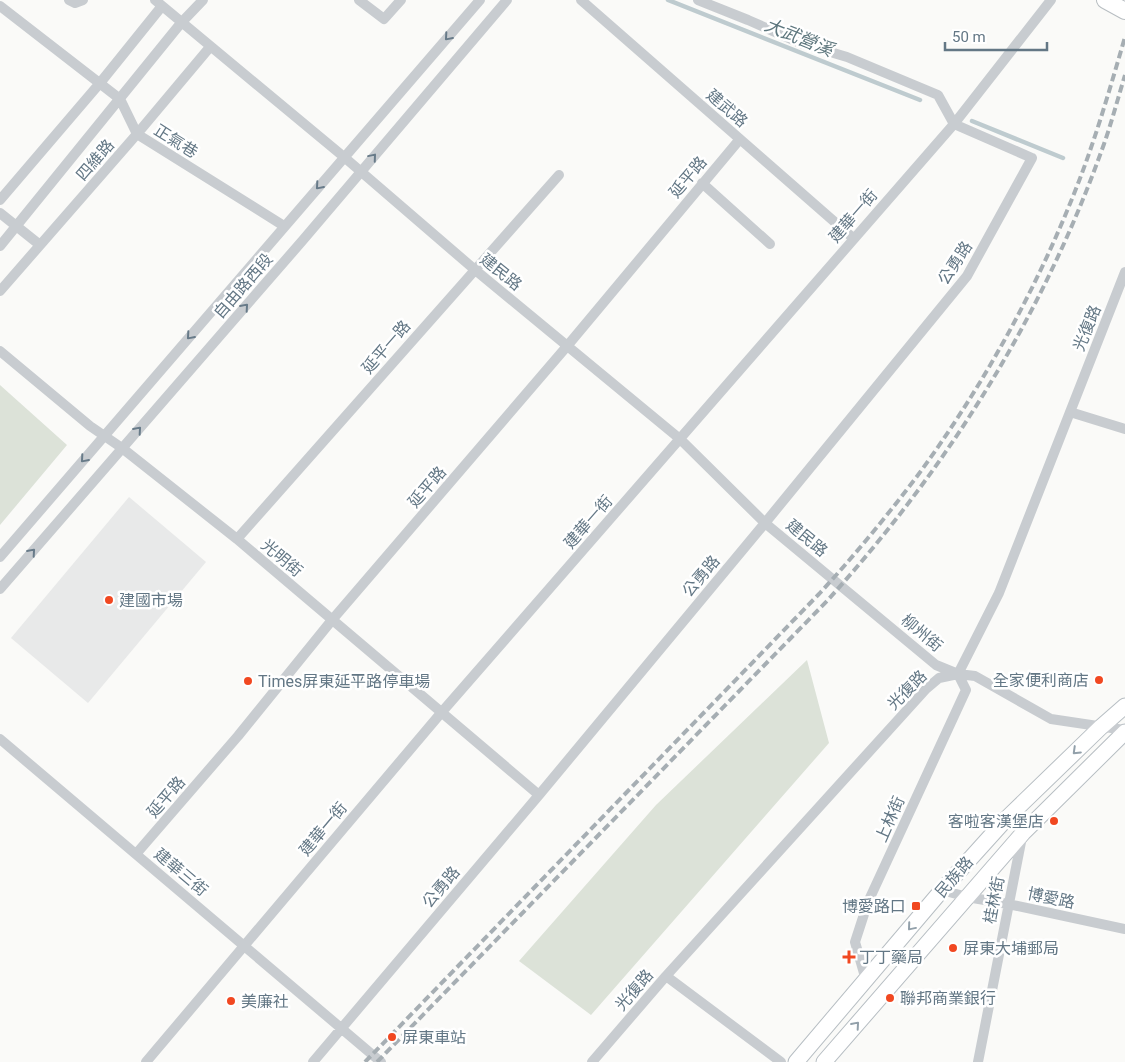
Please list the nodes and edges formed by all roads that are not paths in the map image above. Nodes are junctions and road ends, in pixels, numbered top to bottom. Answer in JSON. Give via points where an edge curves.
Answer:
{"nodes":[{"id":1,"x":69,"y":0,"type":"edge"},
{"id":2,"x":83,"y":0,"type":"edge"},
{"id":3,"x":203,"y":0,"type":"edge"},
{"id":4,"x":359,"y":0,"type":"edge"},
{"id":5,"x":401,"y":0,"type":"edge"},
{"id":6,"x":480,"y":0,"type":"edge"},
{"id":7,"x":507,"y":0,"type":"edge"},
{"id":8,"x":581,"y":0,"type":"edge"},
{"id":9,"x":698,"y":0,"type":"edge"},
{"id":10,"x":1051,"y":0,"type":"edge"},
{"id":11,"x":1105,"y":0,"type":"edge"},
{"id":12,"x":159,"y":3,"type":"edge"},
{"id":13,"x":0,"y":6,"type":"edge"},
{"id":14,"x":1125,"y":11,"type":"edge"},
{"id":15,"x":182,"y":23,"type":"junction"},
{"id":16,"x":210,"y":47,"type":"junction"},
{"id":17,"x":100,"y":83,"type":"junction"},
{"id":18,"x":120,"y":99,"type":"junction"},
{"id":19,"x":954,"y":124,"type":"junction"},
{"id":20,"x":137,"y":134,"type":"junction"},
{"id":21,"x":740,"y":139,"type":"junction"},
{"id":22,"x":344,"y":157,"type":"junction"},
{"id":23,"x":360,"y":172,"type":"junction"},
{"id":24,"x":559,"y":175,"type":"dead end"},
{"id":25,"x":702,"y":183,"type":"junction"},
{"id":26,"x":0,"y":200,"type":"edge"},
{"id":27,"x":0,"y":212,"type":"edge"},
{"id":28,"x":284,"y":226,"type":"junction"},
{"id":29,"x":16,"y":227,"type":"junction"},
{"id":30,"x":853,"y":238,"type":"junction"},
{"id":31,"x":770,"y":244,"type":"dead end"},
{"id":32,"x":40,"y":245,"type":"junction"},
{"id":33,"x":0,"y":246,"type":"edge"},
{"id":34,"x":474,"y":269,"type":"junction"},
{"id":35,"x":1125,"y":272,"type":"edge"},
{"id":36,"x":0,"y":291,"type":"edge"},
{"id":37,"x":568,"y":345,"type":"junction"},
{"id":38,"x":0,"y":351,"type":"edge"},
{"id":39,"x":1070,"y":412,"type":"junction"},
{"id":40,"x":1125,"y":429,"type":"edge"},
{"id":41,"x":104,"y":436,"type":"junction"},
{"id":42,"x":680,"y":439,"type":"junction"},
{"id":43,"x":122,"y":448,"type":"junction"},
{"id":44,"x":765,"y":523,"type":"junction"},
{"id":45,"x":237,"y":539,"type":"junction"},
{"id":46,"x":0,"y":557,"type":"edge"},
{"id":47,"x":824,"y":572,"type":"joint"},
{"id":48,"x":0,"y":589,"type":"edge"},
{"id":49,"x":332,"y":620,"type":"junction"},
{"id":50,"x":958,"y":674,"type":"junction"},
{"id":51,"x":1125,"y":706,"type":"edge"},
{"id":52,"x":440,"y":713,"type":"junction"},
{"id":53,"x":1101,"y":727,"type":"junction"},
{"id":54,"x":1125,"y":731,"type":"edge"},
{"id":55,"x":0,"y":739,"type":"edge"},
{"id":56,"x":539,"y":795,"type":"junction"},
{"id":57,"x":1023,"y":833,"type":"junction"},
{"id":58,"x":136,"y":854,"type":"junction"},
{"id":59,"x":942,"y":890,"type":"junction"},
{"id":60,"x":967,"y":897,"type":"junction"},
{"id":61,"x":1008,"y":904,"type":"junction"},
{"id":62,"x":1125,"y":929,"type":"edge"},
{"id":63,"x":244,"y":946,"type":"junction"},
{"id":64,"x":666,"y":976,"type":"junction"},
{"id":65,"x":866,"y":980,"type":"junction"},
{"id":66,"x":342,"y":1028,"type":"junction"},
{"id":67,"x":146,"y":1062,"type":"edge"},
{"id":68,"x":313,"y":1062,"type":"edge"},
{"id":69,"x":381,"y":1062,"type":"edge"},
{"id":70,"x":592,"y":1062,"type":"edge"},
{"id":71,"x":781,"y":1062,"type":"edge"},
{"id":72,"x":796,"y":1062,"type":"edge"},
{"id":73,"x":824,"y":1062,"type":"edge"},
{"id":74,"x":978,"y":1062,"type":"edge"}],
"edges":[{"from":1,"to":2,"type":"street"},
{"from":3,"to":15,"type":"street","name":"四維路"},
{"from":4,"to":5,"type":"street","via":[[384,19]]},
{"from":6,"to":22,"type":"street","name":"自由路西段","one_way":true},
{"from":23,"to":7,"type":"street","name":"自由路西段","one_way":true},
{"from":8,"to":21,"type":"street","name":"建武路"},
{"from":9,"to":19,"type":"street","via":[[938,95]]},
{"from":10,"to":19,"type":"street","name":"建華一街"},
{"from":11,"to":14,"type":"main road"},
{"from":12,"to":15,"type":"street","name":"建民路"},
{"from":12,"to":17,"type":"street"},
{"from":13,"to":17,"type":"street","name":"正氣巷"},
{"from":15,"to":16,"type":"street","name":"建民路"},
{"from":15,"to":18,"type":"street","name":"四維路"},
{"from":16,"to":20,"type":"street","name":"四維路"},
{"from":16,"to":22,"type":"street","name":"建民路"},
{"from":17,"to":18,"type":"street","name":"正氣巷"},
{"from":17,"to":26,"type":"street"},
{"from":18,"to":20,"type":"street","name":"正氣巷"},
{"from":18,"to":29,"type":"street","name":"四維路"},
{"from":19,"to":30,"type":"street","name":"建華一街"},
{"from":19,"to":44,"type":"street","name":"公勇路","via":[[1032,158],[967,276]]},
{"from":20,"to":28,"type":"street","name":"正氣巷"},
{"from":20,"to":32,"type":"street","name":"四維路"},
{"from":21,"to":25,"type":"street","name":"延平路"},
{"from":21,"to":30,"type":"street","name":"建武路"},
{"from":22,"to":23,"type":"street","name":"建民路"},
{"from":22,"to":28,"type":"street","name":"自由路西段","one_way":true},
{"from":23,"to":34,"type":"street","name":"建民路"},
{"from":43,"to":23,"type":"street","name":"自由路西段","one_way":true},
{"from":24,"to":34,"type":"street","name":"延平一路"},
{"from":25,"to":31,"type":"street"},
{"from":25,"to":37,"type":"street","name":"延平路"},
{"from":27,"to":29,"type":"street"},
{"from":28,"to":41,"type":"street","name":"自由路西段","one_way":true},
{"from":29,"to":32,"type":"street"},
{"from":29,"to":33,"type":"street","name":"四維路"},
{"from":30,"to":42,"type":"street","name":"建華一街"},
{"from":32,"to":36,"type":"street","name":"四維路"},
{"from":34,"to":37,"type":"street","name":"建民路"},
{"from":34,"to":45,"type":"street","name":"延平一路"},
{"from":35,"to":39,"type":"street","name":"光復路"},
{"from":37,"to":42,"type":"street","name":"建民路"},
{"from":37,"to":49,"type":"street","name":"延平路"},
{"from":38,"to":41,"type":"street","name":"光明街"},
{"from":39,"to":40,"type":"street"},
{"from":39,"to":50,"type":"street","name":"光復路","via":[[999,593]]},
{"from":41,"to":43,"type":"street","name":"光明街"},
{"from":41,"to":46,"type":"street","name":"自由路西段","one_way":true},
{"from":42,"to":44,"type":"street","name":"建民路"},
{"from":42,"to":52,"type":"street","name":"建華一街"},
{"from":43,"to":45,"type":"street","name":"光明街"},
{"from":48,"to":43,"type":"street","name":"自由路西段","one_way":true},
{"from":44,"to":47,"type":"street","name":"建民路"},
{"from":44,"to":56,"type":"street","name":"公勇路"},
{"from":45,"to":49,"type":"street","name":"光明街"},
{"from":47,"to":50,"type":"street","name":"柳州街","via":[[936,665]]},
{"from":49,"to":52,"type":"street","name":"光明街"},
{"from":49,"to":58,"type":"street","name":"延平路"},
{"from":50,"to":53,"type":"street","name":"柳州街","via":[[975,676],[1051,719]]},
{"from":50,"to":64,"type":"street","name":"光復路","via":[[939,678],[926,689]]},
{"from":50,"to":65,"type":"street","name":"上林街","via":[[966,690],[868,902],[855,942]]},
{"from":51,"to":53,"type":"street","name":"民族路"},
{"from":52,"to":56,"type":"street","name":"光明街"},
{"from":52,"to":63,"type":"street","name":"建華一街"},
{"from":53,"to":54,"type":"street","name":"柳州街"},
{"from":53,"to":59,"type":"street","name":"民族路","one_way":true,"via":[[1007,818]]},
{"from":54,"to":57,"type":"street","name":"民族路"},
{"from":55,"to":58,"type":"street","name":"建華三街"},
{"from":56,"to":66,"type":"street","name":"公勇路"},
{"from":57,"to":60,"type":"street","name":"民族路"},
{"from":57,"to":61,"type":"street","name":"桂林街"},
{"from":58,"to":63,"type":"street","name":"建華三街"},
{"from":59,"to":60,"type":"street","name":"博愛路"},
{"from":59,"to":65,"type":"street","name":"民族路","one_way":true},
{"from":60,"to":61,"type":"street","name":"博愛路"},
{"from":73,"to":60,"type":"street","name":"民族路","one_way":true},
{"from":61,"to":62,"type":"street","name":"博愛路"},
{"from":61,"to":74,"type":"street","name":"桂林街"},
{"from":63,"to":66,"type":"street","name":"建華三街"},
{"from":63,"to":67,"type":"street","name":"建華一街"},
{"from":64,"to":70,"type":"street","name":"光復路"},
{"from":64,"to":71,"type":"street"},
{"from":65,"to":72,"type":"street","name":"民族路"},
{"from":66,"to":68,"type":"street","name":"公勇路"},
{"from":66,"to":69,"type":"street","name":"建華三街"}]}
